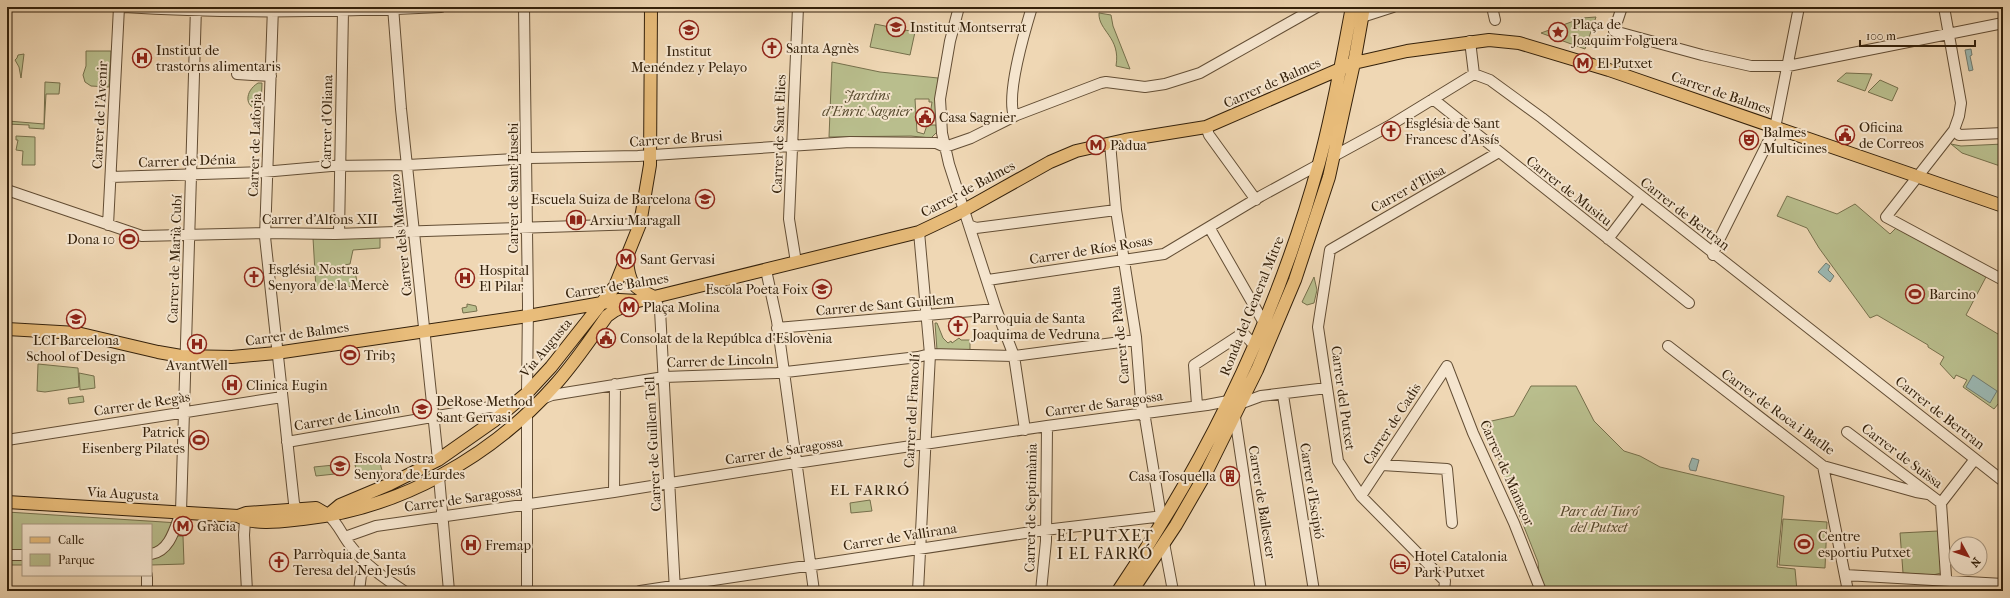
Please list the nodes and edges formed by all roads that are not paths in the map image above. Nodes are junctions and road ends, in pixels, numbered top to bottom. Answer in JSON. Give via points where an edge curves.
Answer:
{"nodes":[{"id":1,"x":119,"y":7,"type":"edge"},
{"id":2,"x":124,"y":7,"type":"edge"},
{"id":3,"x":441,"y":7,"type":"edge"},
{"id":4,"x":524,"y":7,"type":"edge"},
{"id":5,"x":651,"y":7,"type":"edge"},
{"id":6,"x":798,"y":7,"type":"edge"},
{"id":7,"x":959,"y":7,"type":"edge"},
{"id":8,"x":1032,"y":7,"type":"edge"},
{"id":9,"x":1317,"y":7,"type":"edge"},
{"id":10,"x":1352,"y":7,"type":"edge"},
{"id":11,"x":1393,"y":7,"type":"edge"},
{"id":12,"x":1492,"y":7,"type":"edge"},
{"id":13,"x":1622,"y":7,"type":"edge"},
{"id":14,"x":1799,"y":7,"type":"edge"},
{"id":15,"x":1944,"y":7,"type":"edge"},
{"id":16,"x":394,"y":8,"type":"edge"},
{"id":17,"x":196,"y":9,"type":"edge"},
{"id":18,"x":273,"y":10,"type":"edge"},
{"id":19,"x":343,"y":10,"type":"junction"},
{"id":20,"x":1363,"y":12,"type":"edge"},
{"id":21,"x":1495,"y":20,"type":"dead end"},
{"id":22,"x":2003,"y":23,"type":"edge"},
{"id":23,"x":1949,"y":35,"type":"junction"},
{"id":24,"x":1470,"y":41,"type":"junction"},
{"id":25,"x":1354,"y":63,"type":"junction"},
{"id":26,"x":1788,"y":66,"type":"junction"},
{"id":27,"x":1340,"y":70,"type":"junction"},
{"id":28,"x":237,"y":74,"type":"dead end"},
{"id":29,"x":1474,"y":74,"type":"junction"},
{"id":30,"x":271,"y":76,"type":"junction"},
{"id":31,"x":1433,"y":99,"type":"junction"},
{"id":32,"x":1014,"y":116,"type":"junction"},
{"id":33,"x":1206,"y":127,"type":"junction"},
{"id":34,"x":1775,"y":128,"type":"junction"},
{"id":35,"x":1954,"y":130,"type":"junction"},
{"id":36,"x":2003,"y":133,"type":"edge"},
{"id":37,"x":1110,"y":143,"type":"junction"},
{"id":38,"x":793,"y":147,"type":"junction"},
{"id":39,"x":945,"y":148,"type":"junction"},
{"id":40,"x":1498,"y":152,"type":"junction"},
{"id":41,"x":651,"y":155,"type":"junction"},
{"id":42,"x":1334,"y":156,"type":"junction"},
{"id":43,"x":527,"y":158,"type":"junction"},
{"id":44,"x":408,"y":165,"type":"junction"},
{"id":45,"x":1318,"y":165,"type":"junction"},
{"id":46,"x":340,"y":166,"type":"junction"},
{"id":47,"x":267,"y":172,"type":"junction"},
{"id":48,"x":191,"y":176,"type":"junction"},
{"id":49,"x":111,"y":177,"type":"junction"},
{"id":50,"x":1917,"y":178,"type":"junction"},
{"id":51,"x":7,"y":190,"type":"edge"},
{"id":52,"x":1640,"y":197,"type":"junction"},
{"id":53,"x":1256,"y":200,"type":"junction"},
{"id":54,"x":2003,"y":206,"type":"edge"},
{"id":55,"x":964,"y":210,"type":"junction"},
{"id":56,"x":1116,"y":210,"type":"junction"},
{"id":57,"x":640,"y":224,"type":"junction"},
{"id":58,"x":108,"y":225,"type":"junction"},
{"id":59,"x":970,"y":226,"type":"junction"},
{"id":60,"x":1209,"y":227,"type":"junction"},
{"id":61,"x":526,"y":228,"type":"junction"},
{"id":62,"x":415,"y":231,"type":"junction"},
{"id":63,"x":919,"y":232,"type":"junction"},
{"id":64,"x":265,"y":233,"type":"junction"},
{"id":65,"x":339,"y":233,"type":"junction"},
{"id":66,"x":190,"y":235,"type":"junction"},
{"id":67,"x":1608,"y":239,"type":"junction"},
{"id":68,"x":1330,"y":250,"type":"joint"},
{"id":69,"x":1714,"y":255,"type":"junction"},
{"id":70,"x":627,"y":259,"type":"junction"},
{"id":71,"x":1125,"y":259,"type":"junction"},
{"id":72,"x":796,"y":262,"type":"junction"},
{"id":73,"x":766,"y":270,"type":"junction"},
{"id":74,"x":988,"y":280,"type":"junction"},
{"id":75,"x":2003,"y":280,"type":"edge"},
{"id":76,"x":654,"y":297,"type":"junction"},
{"id":77,"x":636,"y":301,"type":"junction"},
{"id":78,"x":1689,"y":303,"type":"dead end"},
{"id":79,"x":601,"y":304,"type":"junction"},
{"id":80,"x":996,"y":309,"type":"junction"},
{"id":81,"x":927,"y":315,"type":"junction"},
{"id":82,"x":528,"y":316,"type":"junction"},
{"id":83,"x":1264,"y":323,"type":"junction"},
{"id":84,"x":777,"y":328,"type":"junction"},
{"id":85,"x":7,"y":329,"type":"edge"},
{"id":86,"x":425,"y":331,"type":"junction"},
{"id":87,"x":1136,"y":340,"type":"junction"},
{"id":88,"x":1254,"y":345,"type":"junction"},
{"id":89,"x":1668,"y":346,"type":"dead end"},
{"id":90,"x":276,"y":353,"type":"junction"},
{"id":91,"x":930,"y":354,"type":"junction"},
{"id":92,"x":186,"y":356,"type":"junction"},
{"id":93,"x":1014,"y":356,"type":"junction"},
{"id":94,"x":1447,"y":366,"type":"joint"},
{"id":95,"x":784,"y":372,"type":"junction"},
{"id":96,"x":664,"y":377,"type":"junction"},
{"id":97,"x":615,"y":384,"type":"junction"},
{"id":98,"x":1327,"y":388,"type":"junction"},
{"id":99,"x":1283,"y":395,"type":"junction"},
{"id":100,"x":282,"y":397,"type":"junction"},
{"id":101,"x":540,"y":401,"type":"junction"},
{"id":102,"x":1228,"y":401,"type":"junction"},
{"id":103,"x":527,"y":403,"type":"junction"},
{"id":104,"x":1242,"y":403,"type":"junction"},
{"id":105,"x":1197,"y":405,"type":"junction"},
{"id":106,"x":506,"y":411,"type":"junction"},
{"id":107,"x":184,"y":412,"type":"junction"},
{"id":108,"x":1142,"y":414,"type":"junction"},
{"id":109,"x":433,"y":416,"type":"junction"},
{"id":110,"x":1235,"y":417,"type":"junction"},
{"id":111,"x":1047,"y":426,"type":"junction"},
{"id":112,"x":1025,"y":430,"type":"junction"},
{"id":113,"x":1847,"y":432,"type":"dead end"},
{"id":114,"x":7,"y":440,"type":"edge"},
{"id":115,"x":288,"y":442,"type":"junction"},
{"id":116,"x":924,"y":444,"type":"junction"},
{"id":117,"x":1975,"y":459,"type":"junction"},
{"id":118,"x":438,"y":460,"type":"junction"},
{"id":119,"x":797,"y":463,"type":"junction"},
{"id":120,"x":1382,"y":465,"type":"junction"},
{"id":121,"x":1823,"y":466,"type":"junction"},
{"id":122,"x":438,"y":477,"type":"junction"},
{"id":123,"x":2003,"y":481,"type":"edge"},
{"id":124,"x":669,"y":483,"type":"junction"},
{"id":125,"x":614,"y":492,"type":"junction"},
{"id":126,"x":1928,"y":494,"type":"junction"},
{"id":127,"x":1361,"y":496,"type":"junction"},
{"id":128,"x":7,"y":502,"type":"edge"},
{"id":129,"x":1941,"y":503,"type":"junction"},
{"id":130,"x":528,"y":504,"type":"junction"},
{"id":131,"x":181,"y":512,"type":"junction"},
{"id":132,"x":300,"y":514,"type":"junction"},
{"id":133,"x":328,"y":515,"type":"junction"},
{"id":134,"x":442,"y":516,"type":"junction"},
{"id":135,"x":242,"y":518,"type":"junction"},
{"id":136,"x":1162,"y":522,"type":"junction"},
{"id":137,"x":1452,"y":523,"type":"dead end"},
{"id":138,"x":1045,"y":530,"type":"junction"},
{"id":139,"x":345,"y":537,"type":"junction"},
{"id":140,"x":1164,"y":543,"type":"junction"},
{"id":141,"x":920,"y":548,"type":"junction"},
{"id":142,"x":22,"y":554,"type":"edge"},
{"id":143,"x":152,"y":554,"type":"edge"},
{"id":144,"x":7,"y":555,"type":"edge"},
{"id":145,"x":368,"y":565,"type":"junction"},
{"id":146,"x":811,"y":565,"type":"junction"},
{"id":147,"x":1845,"y":575,"type":"junction"},
{"id":148,"x":147,"y":576,"type":"edge"},
{"id":149,"x":2003,"y":584,"type":"edge"},
{"id":150,"x":1445,"y":586,"type":"edge"},
{"id":151,"x":814,"y":587,"type":"edge"},
{"id":152,"x":1947,"y":587,"type":"edge"},
{"id":153,"x":675,"y":588,"type":"edge"},
{"id":154,"x":147,"y":591,"type":"edge"},
{"id":155,"x":247,"y":591,"type":"edge"},
{"id":156,"x":359,"y":591,"type":"edge"},
{"id":157,"x":404,"y":591,"type":"edge"},
{"id":158,"x":449,"y":591,"type":"edge"},
{"id":159,"x":527,"y":591,"type":"edge"},
{"id":160,"x":640,"y":591,"type":"edge"},
{"id":161,"x":918,"y":591,"type":"edge"},
{"id":162,"x":1041,"y":591,"type":"edge"},
{"id":163,"x":1118,"y":591,"type":"edge"},
{"id":164,"x":1132,"y":591,"type":"edge"},
{"id":165,"x":1173,"y":591,"type":"edge"},
{"id":166,"x":1261,"y":591,"type":"edge"},
{"id":167,"x":1314,"y":591,"type":"edge"},
{"id":168,"x":1541,"y":591,"type":"edge"},
{"id":169,"x":1848,"y":591,"type":"edge"}],
"edges":[{"from":1,"to":49,"type":"street","name":"Carrer de l'Avenir"},
{"from":2,"to":17,"type":"street"},
{"from":3,"to":16,"type":"street"},
{"from":4,"to":43,"type":"street","name":"Carrer de Sant Eusebi"},
{"from":5,"to":41,"type":"main road","name":"Via Augusta"},
{"from":6,"to":38,"type":"street","name":"Carrer de Sant Elies"},
{"from":7,"to":39,"type":"street","via":[[940,99]]},
{"from":8,"to":32,"type":"street","via":[[1017,62],[1013,96]]},
{"from":9,"to":32,"type":"street","via":[[1200,73],[1165,84],[1145,87],[1106,82]]},
{"from":10,"to":27,"type":"main road","name":"Ronda del General Mitre"},
{"from":11,"to":20,"type":"street"},
{"from":12,"to":21,"type":"street"},
{"from":13,"to":26,"type":"street","via":[[1614,31],[1702,56],[1751,66]]},
{"from":14,"to":26,"type":"street"},
{"from":15,"to":23,"type":"street"},
{"from":16,"to":19,"type":"street"},
{"from":16,"to":44,"type":"street","name":"Carrer dels Madrazo"},
{"from":17,"to":18,"type":"street"},
{"from":17,"to":48,"type":"street","name":"Carrer de Marià Cubí"},
{"from":18,"to":19,"type":"street"},
{"from":18,"to":30,"type":"street","name":"Carrer de Laforja"},
{"from":19,"to":46,"type":"street","name":"Carrer d'Oliana"},
{"from":20,"to":25,"type":"main road","name":"Ronda del General Mitre"},
{"from":22,"to":23,"type":"street"},
{"from":23,"to":26,"type":"street"},
{"from":23,"to":35,"type":"street","via":[[1961,103]]},
{"from":24,"to":25,"type":"main road","name":"Carrer de Balmes"},
{"from":24,"to":29,"type":"street"},
{"from":24,"to":34,"type":"main road","name":"Carrer de Balmes","via":[[1498,40],[1541,49]]},
{"from":25,"to":27,"type":"main road","name":"Carrer de Balmes"},
{"from":25,"to":42,"type":"main road","name":"Ronda del General Mitre"},
{"from":26,"to":34,"type":"street"},
{"from":27,"to":33,"type":"main road","name":"Carrer de Balmes"},
{"from":27,"to":45,"type":"main road","name":"Ronda del General Mitre"},
{"from":28,"to":30,"type":"street"},
{"from":29,"to":31,"type":"street"},
{"from":29,"to":52,"type":"street","name":"Carrer de Bertran","via":[[1490,80]]},
{"from":30,"to":47,"type":"street","name":"Carrer de Laforja"},
{"from":31,"to":40,"type":"street","name":"Carrer de Musitu"},
{"from":31,"to":42,"type":"street"},
{"from":32,"to":39,"type":"street"},
{"from":33,"to":37,"type":"main road","name":"Carrer de Balmes"},
{"from":33,"to":53,"type":"street","via":[[1213,141]]},
{"from":34,"to":50,"type":"main road","name":"Carrer de Balmes"},
{"from":34,"to":69,"type":"street","via":[[1716,246]]},
{"from":35,"to":36,"type":"street","via":[[1959,135]]},
{"from":35,"to":50,"type":"street"},
{"from":37,"to":55,"type":"main road","name":"Carrer de Balmes","via":[[1076,151],[1050,162]]},
{"from":37,"to":56,"type":"street","name":"Carrer de Pàdua"},
{"from":38,"to":39,"type":"street","name":"Carrer de Brusi","via":[[866,141],[936,143]]},
{"from":38,"to":41,"type":"street","name":"Carrer de Brusi"},
{"from":38,"to":72,"type":"street","name":"Carrer de Sant Elies","via":[[789,219]]},
{"from":39,"to":55,"type":"street"},
{"from":40,"to":67,"type":"street","name":"Carrer de Musitu"},
{"from":40,"to":68,"type":"street","name":"Carrer d'Elisa"},
{"from":41,"to":43,"type":"street","name":"Carrer de Brusi"},
{"from":41,"to":57,"type":"main road","name":"Via Augusta"},
{"from":42,"to":45,"type":"main road"},
{"from":42,"to":104,"type":"main road","name":"Ronda del General Mitre","via":[[1295,280]]},
{"from":43,"to":44,"type":"street","name":"Carrer de Brusi"},
{"from":43,"to":61,"type":"street","name":"Carrer de Sant Eusebi"},
{"from":44,"to":46,"type":"street","name":"Carrer de Dénia"},
{"from":44,"to":62,"type":"street","name":"Carrer dels Madrazo"},
{"from":45,"to":53,"type":"street","name":"Carrer de Ríos Rosas"},
{"from":45,"to":83,"type":"main road","name":"Ronda del General Mitre","via":[[1294,245]]},
{"from":46,"to":47,"type":"street","name":"Carrer de Dénia"},
{"from":46,"to":65,"type":"street","name":"Carrer d'Oliana"},
{"from":47,"to":48,"type":"street","name":"Carrer de Dénia"},
{"from":47,"to":64,"type":"street","name":"Carrer de Laforja"},
{"from":48,"to":49,"type":"street","name":"Carrer de Dénia"},
{"from":48,"to":66,"type":"street","name":"Carrer de Marià Cubí"},
{"from":49,"to":58,"type":"street","name":"Carrer de l'Avenir"},
{"from":50,"to":54,"type":"main road","name":"Carrer de Balmes"},
{"from":50,"to":75,"type":"street","via":[[1886,217]]},
{"from":51,"to":58,"type":"street","name":"Carrer d'Alfons XII"},
{"from":52,"to":67,"type":"street"},
{"from":52,"to":69,"type":"street","name":"Carrer de Bertran"},
{"from":53,"to":60,"type":"street","name":"Carrer de Ríos Rosas"},
{"from":55,"to":59,"type":"street"},
{"from":55,"to":63,"type":"main road","name":"Carrer de Balmes"},
{"from":56,"to":59,"type":"street","via":[[976,228]]},
{"from":56,"to":71,"type":"street","name":"Carrer de Pàdua"},
{"from":57,"to":61,"type":"street","name":"Carrer d'Alfons XII"},
{"from":57,"to":70,"type":"main road","name":"Via Augusta"},
{"from":58,"to":66,"type":"street","name":"Carrer d'Alfons XII","via":[[142,236]]},
{"from":59,"to":74,"type":"street"},
{"from":60,"to":71,"type":"street","name":"Carrer de Ríos Rosas","via":[[1164,254]]},
{"from":60,"to":83,"type":"street"},
{"from":61,"to":62,"type":"street","name":"Carrer d'Alfons XII"},
{"from":61,"to":82,"type":"street","name":"Carrer de Sant Eusebi"},
{"from":62,"to":65,"type":"street","name":"Carrer d'Alfons XII"},
{"from":62,"to":86,"type":"street","name":"Carrer dels Madrazo"},
{"from":63,"to":72,"type":"main road","name":"Carrer de Balmes"},
{"from":63,"to":81,"type":"street","name":"Carrer del Francolí"},
{"from":64,"to":65,"type":"street","name":"Carrer d'Alfons XII"},
{"from":64,"to":66,"type":"street","name":"Carrer d'Alfons XII"},
{"from":64,"to":90,"type":"street","name":"Carrer de Laforja"},
{"from":66,"to":92,"type":"street","name":"Carrer de Marià Cubí"},
{"from":67,"to":78,"type":"street","name":"Carrer de Musitu"},
{"from":68,"to":98,"type":"street","name":"Carrer del Putxet","via":[[1318,327]]},
{"from":69,"to":117,"type":"street","name":"Carrer de Bertran"},
{"from":70,"to":76,"type":"main road","via":[[632,283]]},
{"from":70,"to":79,"type":"main road","name":"Via Augusta","via":[[617,282]]},
{"from":71,"to":74,"type":"street","name":"Carrer de Ríos Rosas"},
{"from":71,"to":87,"type":"street","name":"Carrer de Pàdua"},
{"from":72,"to":73,"type":"main road","name":"Carrer de Balmes"},
{"from":73,"to":76,"type":"main road","name":"Carrer de Balmes"},
{"from":73,"to":84,"type":"street"},
{"from":74,"to":80,"type":"street"},
{"from":76,"to":77,"type":"main road","name":"Carrer de Balmes"},
{"from":76,"to":96,"type":"street","name":"Carrer de Guillem Tell","via":[[660,310]]},
{"from":77,"to":79,"type":"main road","name":"Carrer de Balmes"},
{"from":77,"to":101,"type":"main road","name":"Via Augusta","via":[[607,316],[570,368]]},
{"from":79,"to":82,"type":"main road","name":"Carrer de Balmes"},
{"from":79,"to":103,"type":"main road","name":"Via Augusta"},
{"from":80,"to":81,"type":"street","name":"Carrer de Sant Guillem"},
{"from":80,"to":93,"type":"street"},
{"from":81,"to":84,"type":"street","name":"Carrer de Sant Guillem"},
{"from":81,"to":91,"type":"street","name":"Carrer del Francolí"},
{"from":82,"to":86,"type":"main road","name":"Carrer de Balmes"},
{"from":82,"to":103,"type":"street","name":"Carrer de Sant Eusebi"},
{"from":83,"to":88,"type":"main road","name":"Ronda del General Mitre"},
{"from":84,"to":95,"type":"street"},
{"from":85,"to":92,"type":"main road","name":"Carrer de Balmes","via":[[77,333]]},
{"from":86,"to":90,"type":"main road","name":"Carrer de Balmes"},
{"from":86,"to":109,"type":"street","name":"Carrer dels Madrazo"},
{"from":87,"to":93,"type":"street","name":"Carrer de Lincoln"},
{"from":87,"to":108,"type":"street","name":"Carrer de Pàdua"},
{"from":88,"to":102,"type":"main road","name":"Ronda del General Mitre"},
{"from":88,"to":105,"type":"street","via":[[1243,333],[1194,365]]},
{"from":89,"to":121,"type":"street","name":"Carrer de Roca i Batlle"},
{"from":90,"to":92,"type":"main road","name":"Carrer de Balmes","via":[[232,357]]},
{"from":90,"to":100,"type":"street","name":"Carrer de Laforja"},
{"from":91,"to":93,"type":"street","name":"Carrer de Lincoln"},
{"from":91,"to":95,"type":"street","name":"Carrer de Lincoln"},
{"from":91,"to":116,"type":"street","name":"Carrer del Francolí"},
{"from":92,"to":107,"type":"street","name":"Carrer de Marià Cubí"},
{"from":93,"to":112,"type":"street"},
{"from":94,"to":120,"type":"street","name":"Carrer de Cadis"},
{"from":94,"to":168,"type":"street","name":"Carrer de Manacor"},
{"from":95,"to":96,"type":"street","name":"Carrer de Lincoln"},
{"from":95,"to":119,"type":"street"},
{"from":96,"to":97,"type":"street","name":"Carrer de Lincoln"},
{"from":96,"to":124,"type":"street","name":"Carrer de Guillem Tell"},
{"from":97,"to":101,"type":"street","name":"Carrer de Lincoln","via":[[552,395]]},
{"from":97,"to":125,"type":"street"},
{"from":98,"to":99,"type":"street"},
{"from":98,"to":127,"type":"street","name":"Carrer del Putxet","via":[[1338,461]]},
{"from":99,"to":104,"type":"street","via":[[1261,396]]},
{"from":99,"to":167,"type":"street","name":"Carrer d'Escipió"},
{"from":100,"to":107,"type":"street","name":"Carrer de Regàs"},
{"from":100,"to":115,"type":"street","name":"Carrer de Laforja"},
{"from":101,"to":103,"type":"main road"},
{"from":102,"to":105,"type":"street","name":"Carrer de Saragossa"},
{"from":102,"to":136,"type":"main road","name":"Ronda del General Mitre","via":[[1200,457]]},
{"from":103,"to":106,"type":"main road","name":"Via Augusta"},
{"from":103,"to":122,"type":"main road","name":"Via Augusta","via":[[486,447]]},
{"from":103,"to":130,"type":"street","name":"Carrer de Sant Eusebi"},
{"from":104,"to":110,"type":"main road","name":"Ronda del General Mitre"},
{"from":105,"to":108,"type":"street","name":"Carrer de Saragossa"},
{"from":106,"to":109,"type":"street","name":"Carrer de Lincoln","via":[[490,407]]},
{"from":106,"to":118,"type":"main road","name":"Via Augusta"},
{"from":107,"to":114,"type":"street","name":"Carrer de Regàs"},
{"from":107,"to":131,"type":"street","name":"Carrer de Marià Cubí"},
{"from":108,"to":111,"type":"street","name":"Carrer de Saragossa"},
{"from":108,"to":136,"type":"street","name":"Carrer de Pàdua","via":[[1145,418]]},
{"from":109,"to":115,"type":"street","name":"Carrer de Lincoln"},
{"from":109,"to":118,"type":"street","name":"Carrer dels Madrazo"},
{"from":110,"to":140,"type":"main road","name":"Ronda del General Mitre","via":[[1206,473]]},
{"from":110,"to":166,"type":"street","name":"Carrer de Ballester"},
{"from":111,"to":112,"type":"street","name":"Carrer de Saragossa"},
{"from":111,"to":138,"type":"street","name":"Carrer de Septimània"},
{"from":112,"to":116,"type":"street","name":"Carrer de Saragossa"},
{"from":113,"to":126,"type":"street","name":"Carrer de Suïssa"},
{"from":115,"to":132,"type":"street","name":"Carrer de Laforja"},
{"from":116,"to":119,"type":"street","name":"Carrer de Saragossa"},
{"from":116,"to":141,"type":"street","name":"Carrer del Francolí"},
{"from":117,"to":123,"type":"street","name":"Carrer de Bertran"},
{"from":117,"to":129,"type":"street"},
{"from":118,"to":122,"type":"main road"},
{"from":118,"to":133,"type":"main road","name":"Via Augusta","via":[[340,505]]},
{"from":119,"to":124,"type":"street","name":"Carrer de Saragossa"},
{"from":119,"to":146,"type":"street"},
{"from":120,"to":127,"type":"street","name":"Carrer de Cadis"},
{"from":120,"to":137,"type":"street","via":[[1447,469]]},
{"from":121,"to":126,"type":"street","name":"Carrer de Roca i Batlle"},
{"from":121,"to":147,"type":"street"},
{"from":122,"to":133,"type":"main road","name":"Via Augusta","via":[[384,500]]},
{"from":122,"to":134,"type":"street"},
{"from":124,"to":125,"type":"street","name":"Carrer de Saragossa"},
{"from":124,"to":153,"type":"street","name":"Carrer de Guillem Tell"},
{"from":125,"to":130,"type":"street","name":"Carrer de Saragossa"},
{"from":126,"to":129,"type":"street","name":"Carrer de Suïssa"},
{"from":127,"to":150,"type":"street","name":"Carrer del Putxet"},
{"from":128,"to":131,"type":"main road","name":"Via Augusta"},
{"from":129,"to":152,"type":"street"},
{"from":130,"to":134,"type":"street","name":"Carrer de Saragossa"},
{"from":130,"to":159,"type":"street","name":"Carrer de Sant Eusebi"},
{"from":131,"to":135,"type":"main road","name":"Via Augusta"},
{"from":131,"to":143,"type":"street","via":[[168,543]]},
{"from":132,"to":133,"type":"main road","name":"Via Augusta"},
{"from":132,"to":135,"type":"main road","name":"Via Augusta","via":[[246,513]]},
{"from":133,"to":139,"type":"street"},
{"from":134,"to":139,"type":"street","name":"Carrer de Saragossa","via":[[376,526]]},
{"from":134,"to":158,"type":"street"},
{"from":135,"to":155,"type":"street"},
{"from":136,"to":138,"type":"street","name":"Carrer de Vallirana","via":[[1155,517]]},
{"from":136,"to":140,"type":"main road"},
{"from":136,"to":163,"type":"main road","name":"Ronda del General Mitre"},
{"from":138,"to":141,"type":"street","name":"Carrer de Vallirana"},
{"from":138,"to":162,"type":"street","name":"Carrer de Septimània"},
{"from":139,"to":145,"type":"street"},
{"from":140,"to":164,"type":"main road","name":"Ronda del General Mitre"},
{"from":140,"to":165,"type":"street"},
{"from":141,"to":146,"type":"street","name":"Carrer de Vallirana"},
{"from":141,"to":161,"type":"street","name":"Carrer del Francolí"},
{"from":142,"to":144,"type":"street"},
{"from":145,"to":156,"type":"street","via":[[361,575]]},
{"from":145,"to":157,"type":"street"},
{"from":146,"to":151,"type":"street"},
{"from":146,"to":153,"type":"street","name":"Carrer de Vallirana"},
{"from":147,"to":152,"type":"street"},
{"from":147,"to":169,"type":"street"},
{"from":148,"to":154,"type":"street"},
{"from":149,"to":152,"type":"street"},
{"from":153,"to":160,"type":"street","name":"Carrer de Vallirana"}]}
